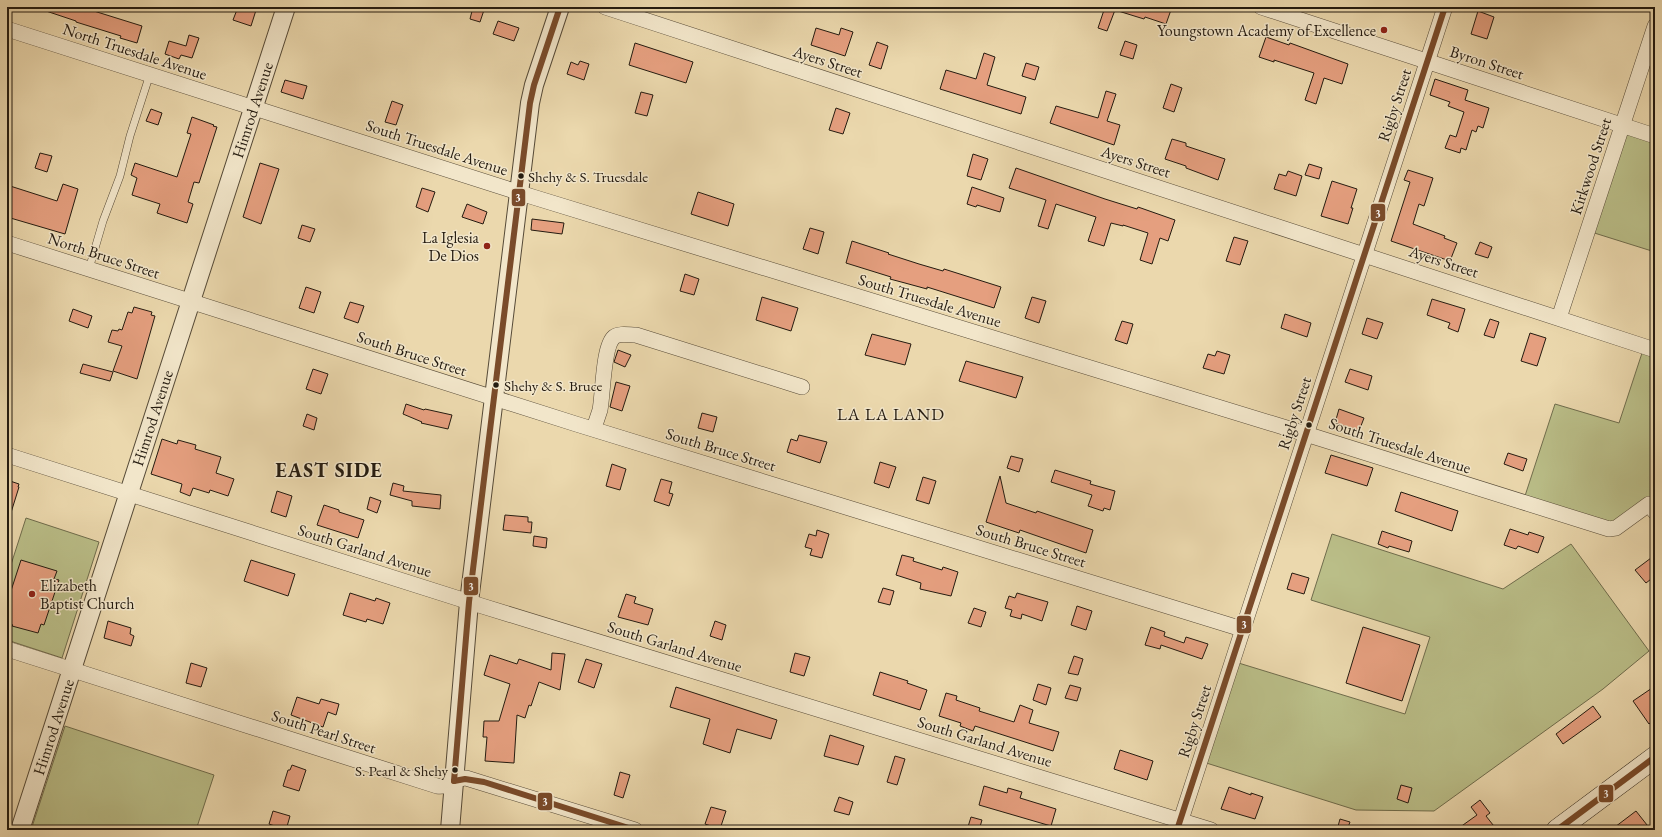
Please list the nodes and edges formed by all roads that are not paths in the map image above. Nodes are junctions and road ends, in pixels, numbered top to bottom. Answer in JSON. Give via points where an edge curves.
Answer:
{"nodes":[{"id":1,"x":286,"y":7,"type":"edge"},
{"id":2,"x":560,"y":7,"type":"edge"},
{"id":3,"x":605,"y":7,"type":"edge"},
{"id":4,"x":1261,"y":7,"type":"edge"},
{"id":5,"x":1445,"y":7,"type":"edge"},
{"id":6,"x":1655,"y":26,"type":"edge"},
{"id":7,"x":7,"y":29,"type":"edge"},
{"id":8,"x":1427,"y":61,"type":"junction"},
{"id":9,"x":150,"y":74,"type":"junction"},
{"id":10,"x":253,"y":107,"type":"junction"},
{"id":11,"x":1623,"y":125,"type":"junction"},
{"id":12,"x":1655,"y":136,"type":"edge"},
{"id":13,"x":519,"y":193,"type":"junction"},
{"id":14,"x":7,"y":243,"type":"edge"},
{"id":15,"x":1364,"y":254,"type":"junction"},
{"id":16,"x":90,"y":269,"type":"junction"},
{"id":17,"x":190,"y":301,"type":"junction"},
{"id":18,"x":1559,"y":318,"type":"junction"},
{"id":19,"x":1655,"y":350,"type":"edge"},
{"id":20,"x":802,"y":387,"type":"dead end"},
{"id":21,"x":494,"y":398,"type":"junction"},
{"id":22,"x":594,"y":428,"type":"junction"},
{"id":23,"x":1306,"y":434,"type":"junction"},
{"id":24,"x":7,"y":455,"type":"edge"},
{"id":25,"x":128,"y":493,"type":"junction"},
{"id":26,"x":1652,"y":508,"type":"edge"},
{"id":27,"x":469,"y":602,"type":"junction"},
{"id":28,"x":1242,"y":629,"type":"junction"},
{"id":29,"x":7,"y":648,"type":"edge"},
{"id":30,"x":71,"y":669,"type":"junction"},
{"id":31,"x":1655,"y":757,"type":"edge"},
{"id":32,"x":454,"y":781,"type":"junction"},
{"id":33,"x":1179,"y":825,"type":"edge"},
{"id":34,"x":20,"y":830,"type":"edge"},
{"id":35,"x":450,"y":830,"type":"edge"},
{"id":36,"x":634,"y":830,"type":"edge"},
{"id":37,"x":1211,"y":830,"type":"edge"},
{"id":38,"x":1558,"y":830,"type":"edge"}],
"edges":[{"from":1,"to":10,"type":"street","name":"Himrod Avenue"},
{"from":2,"to":13,"type":"street","via":[[530,103]]},
{"from":3,"to":15,"type":"street","name":"Ayers Street"},
{"from":4,"to":8,"type":"street","name":"Byron Street"},
{"from":5,"to":8,"type":"street","name":"Rigby Street"},
{"from":6,"to":11,"type":"street","name":"Kirkwood Street"},
{"from":7,"to":9,"type":"street","name":"North Truesdale Avenue"},
{"from":8,"to":11,"type":"street","name":"Byron Street"},
{"from":8,"to":15,"type":"street","name":"Rigby Street"},
{"from":9,"to":10,"type":"street","name":"North Truesdale Avenue"},
{"from":9,"to":16,"type":"lane"},
{"from":10,"to":13,"type":"street","name":"South Truesdale Avenue"},
{"from":10,"to":17,"type":"street","name":"Himrod Avenue"},
{"from":11,"to":12,"type":"street","name":"Byron Street"},
{"from":11,"to":18,"type":"street","name":"Kirkwood Street"},
{"from":13,"to":21,"type":"street"},
{"from":13,"to":23,"type":"street","name":"South Truesdale Avenue"},
{"from":14,"to":16,"type":"street","name":"North Bruce Street"},
{"from":15,"to":18,"type":"street","name":"Ayers Street"},
{"from":15,"to":23,"type":"street","name":"Rigby Street"},
{"from":16,"to":17,"type":"street","name":"North Bruce Street"},
{"from":17,"to":21,"type":"street","name":"South Bruce Street"},
{"from":17,"to":25,"type":"street","name":"Himrod Avenue"},
{"from":18,"to":19,"type":"street","name":"Ayers Street"},
{"from":20,"to":22,"type":"street","via":[[636,336],[622,335],[611,341],[600,410]]},
{"from":21,"to":22,"type":"street","name":"South Bruce Street"},
{"from":21,"to":27,"type":"street"},
{"from":22,"to":28,"type":"street","name":"South Bruce Street"},
{"from":23,"to":26,"type":"street","name":"South Truesdale Avenue","via":[[1609,529],[1616,528]]},
{"from":23,"to":28,"type":"street","name":"Rigby Street"},
{"from":24,"to":25,"type":"street","name":"South Garland Avenue"},
{"from":25,"to":27,"type":"street","name":"South Garland Avenue"},
{"from":25,"to":30,"type":"street","name":"Himrod Avenue"},
{"from":27,"to":32,"type":"street"},
{"from":27,"to":33,"type":"street","name":"South Garland Avenue"},
{"from":28,"to":33,"type":"street","name":"Rigby Street"},
{"from":29,"to":30,"type":"street","name":"South Pearl Street"},
{"from":30,"to":32,"type":"street","name":"South Pearl Street","via":[[437,786],[443,787]]},
{"from":30,"to":34,"type":"street","name":"Himrod Avenue"},
{"from":31,"to":38,"type":"main road"},
{"from":32,"to":35,"type":"street"},
{"from":32,"to":36,"type":"street","name":"South Pearl Street","via":[[466,778],[484,782]]},
{"from":33,"to":37,"type":"street","name":"South Garland Avenue"}]}
